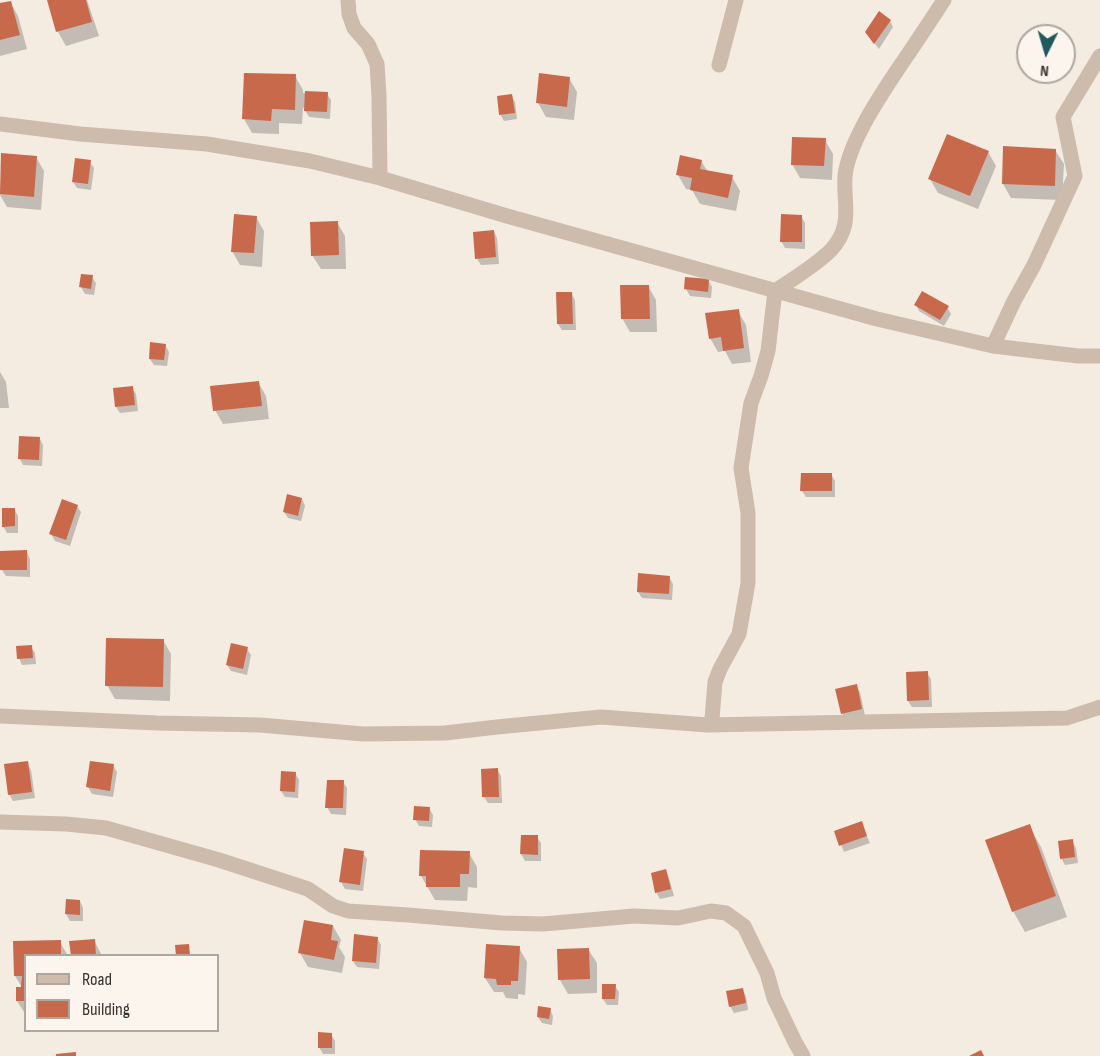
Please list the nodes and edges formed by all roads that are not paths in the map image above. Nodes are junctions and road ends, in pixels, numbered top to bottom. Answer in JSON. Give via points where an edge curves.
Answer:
{"nodes":[{"id":1,"x":348,"y":0,"type":"edge"},
{"id":2,"x":736,"y":0,"type":"edge"},
{"id":3,"x":944,"y":0,"type":"edge"},
{"id":4,"x":1100,"y":56,"type":"edge"},
{"id":5,"x":719,"y":65,"type":"dead end"},
{"id":6,"x":0,"y":124,"type":"edge"},
{"id":7,"x":380,"y":178,"type":"junction"},
{"id":8,"x":775,"y":291,"type":"junction"},
{"id":9,"x":993,"y":346,"type":"junction"},
{"id":10,"x":1100,"y":356,"type":"edge"},
{"id":11,"x":1100,"y":708,"type":"edge"},
{"id":12,"x":0,"y":716,"type":"edge"},
{"id":13,"x":708,"y":724,"type":"junction"},
{"id":14,"x":0,"y":822,"type":"edge"},
{"id":15,"x":803,"y":1056,"type":"edge"}],
"edges":[{"from":1,"to":7,"type":"street","via":[[354,28],[368,44],[377,64]]},
{"from":2,"to":5,"type":"street"},
{"from":3,"to":8,"type":"street","via":[[864,124],[848,161],[847,206],[840,237],[815,264]]},
{"from":4,"to":9,"type":"street","via":[[1063,117],[1075,176]]},
{"from":6,"to":7,"type":"street","via":[[207,144],[310,161]]},
{"from":7,"to":8,"type":"street"},
{"from":8,"to":9,"type":"street"},
{"from":8,"to":13,"type":"street","via":[[768,351],[743,445],[748,583],[739,634],[715,682],[712,719]]},
{"from":9,"to":10,"type":"street"},
{"from":11,"to":13,"type":"street","via":[[1068,718]]},
{"from":12,"to":13,"type":"street","via":[[260,725],[363,734],[445,733],[601,717]]},
{"from":14,"to":15,"type":"street","via":[[106,828],[308,889],[348,911],[543,924],[726,913],[744,927]]}]}
